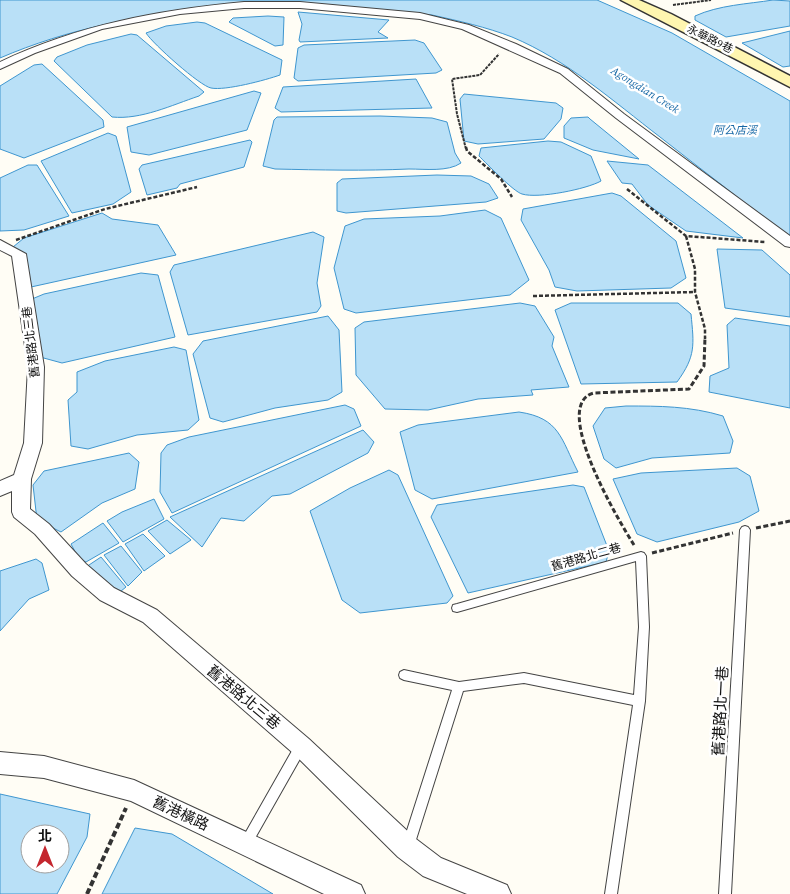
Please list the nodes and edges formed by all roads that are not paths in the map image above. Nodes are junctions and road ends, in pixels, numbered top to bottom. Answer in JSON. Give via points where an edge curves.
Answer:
{"nodes":[{"id":1,"x":628,"y":0,"type":"edge"},
{"id":2,"x":0,"y":66,"type":"edge"},
{"id":3,"x":790,"y":82,"type":"edge"},
{"id":4,"x":790,"y":243,"type":"edge"},
{"id":5,"x":1,"y":245,"type":"edge"},
{"id":6,"x":22,"y":479,"type":"junction"},
{"id":7,"x":0,"y":489,"type":"edge"},
{"id":8,"x":745,"y":530,"type":"road end"},
{"id":9,"x":457,"y":608,"type":"dead end"},
{"id":10,"x":404,"y":675,"type":"dead end"},
{"id":11,"x":459,"y":687,"type":"junction"},
{"id":12,"x":639,"y":701,"type":"junction"},
{"id":13,"x":301,"y":746,"type":"junction"},
{"id":14,"x":0,"y":763,"type":"edge"},
{"id":15,"x":245,"y":844,"type":"junction"},
{"id":16,"x":407,"y":848,"type":"junction"},
{"id":17,"x":352,"y":894,"type":"edge"},
{"id":18,"x":498,"y":894,"type":"edge"},
{"id":19,"x":612,"y":894,"type":"edge"},
{"id":20,"x":725,"y":894,"type":"edge"}],
"edges":[{"from":1,"to":3,"type":"street","name":"永華路9巷"},
{"from":2,"to":4,"type":"street","via":[[31,51],[100,27],[180,11],[244,5],[335,7],[420,16],[465,27],[564,71]]},
{"from":5,"to":6,"type":"street","name":"舊港路北三巷","via":[[19,254],[36,367],[33,443]]},
{"from":6,"to":7,"type":"street"},
{"from":6,"to":13,"type":"street","name":"舊港路北三巷","via":[[21,512],[42,528],[79,570],[107,594],[150,616]]},
{"from":8,"to":20,"type":"lane","name":"舊港路北一巷"},
{"from":9,"to":12,"type":"lane","name":"舊港路北二巷","via":[[641,556],[644,627]]},
{"from":10,"to":11,"type":"lane"},
{"from":11,"to":12,"type":"lane","via":[[524,678]]},
{"from":11,"to":16,"type":"lane"},
{"from":12,"to":19,"type":"lane","name":"舊港路北二巷"},
{"from":13,"to":15,"type":"lane"},
{"from":13,"to":16,"type":"street","name":"舊港路北三巷"},
{"from":14,"to":15,"type":"street","name":"舊港橫路","via":[[44,767],[134,791]]},
{"from":15,"to":17,"type":"street","name":"舊港橫路"},
{"from":16,"to":18,"type":"street","name":"舊港路北三巷","via":[[432,867]]}]}
